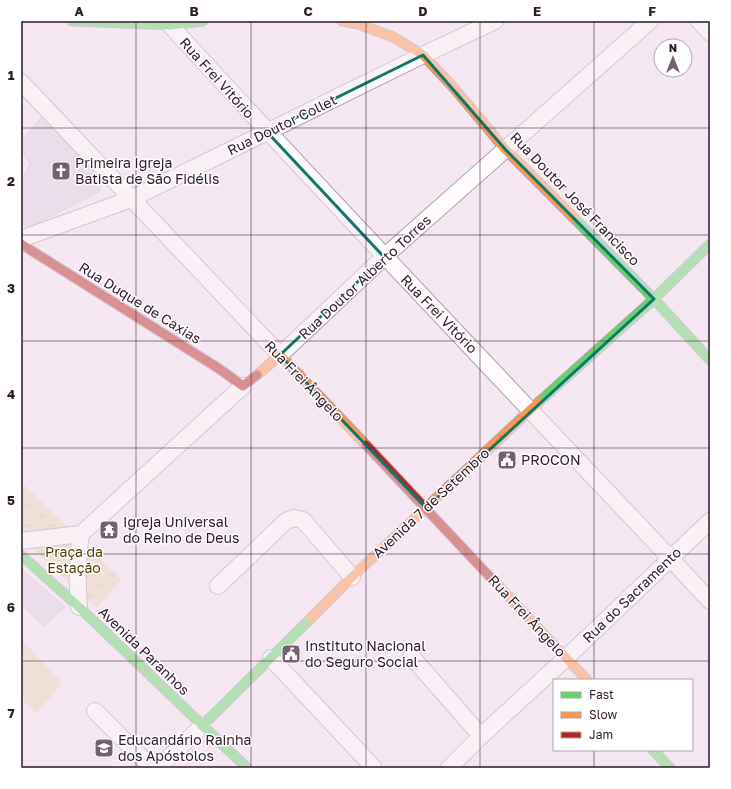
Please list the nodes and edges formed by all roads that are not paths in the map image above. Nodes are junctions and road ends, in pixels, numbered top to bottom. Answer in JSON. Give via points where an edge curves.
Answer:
{"nodes":[{"id":1,"x":72,"y":21,"type":"edge"},
{"id":2,"x":203,"y":21,"type":"edge"},
{"id":3,"x":342,"y":21,"type":"edge"},
{"id":4,"x":495,"y":21,"type":"edge"},
{"id":5,"x":650,"y":21,"type":"edge"},
{"id":6,"x":699,"y":21,"type":"edge"},
{"id":7,"x":170,"y":25,"type":"junction"},
{"id":8,"x":710,"y":33,"type":"edge"},
{"id":9,"x":423,"y":55,"type":"junction"},
{"id":10,"x":21,"y":82,"type":"edge"},
{"id":11,"x":267,"y":132,"type":"junction"},
{"id":12,"x":506,"y":149,"type":"junction"},
{"id":13,"x":131,"y":199,"type":"junction"},
{"id":14,"x":21,"y":239,"type":"edge"},
{"id":15,"x":21,"y":244,"type":"edge"},
{"id":16,"x":710,"y":244,"type":"edge"},
{"id":17,"x":384,"y":257,"type":"junction"},
{"id":18,"x":654,"y":299,"type":"junction"},
{"id":19,"x":280,"y":355,"type":"junction"},
{"id":20,"x":710,"y":360,"type":"edge"},
{"id":21,"x":244,"y":386,"type":"junction"},
{"id":22,"x":530,"y":410,"type":"junction"},
{"id":23,"x":426,"y":508,"type":"junction"},
{"id":24,"x":710,"y":521,"type":"edge"},
{"id":25,"x":81,"y":534,"type":"junction"},
{"id":26,"x":21,"y":541,"type":"edge"},
{"id":27,"x":21,"y":555,"type":"edge"},
{"id":28,"x":670,"y":558,"type":"junction"},
{"id":29,"x":352,"y":577,"type":"junction"},
{"id":30,"x":218,"y":586,"type":"dead end"},
{"id":31,"x":710,"y":601,"type":"edge"},
{"id":32,"x":79,"y":607,"type":"junction"},
{"id":33,"x":411,"y":656,"type":"dead end"},
{"id":34,"x":271,"y":658,"type":"junction"},
{"id":35,"x":566,"y":658,"type":"junction"},
{"id":36,"x":586,"y":679,"type":"edge"},
{"id":37,"x":95,"y":710,"type":"dead end"},
{"id":38,"x":202,"y":726,"type":"junction"},
{"id":39,"x":481,"y":736,"type":"junction"},
{"id":40,"x":654,"y":751,"type":"edge"},
{"id":41,"x":152,"y":768,"type":"edge"},
{"id":42,"x":158,"y":768,"type":"edge"},
{"id":43,"x":247,"y":768,"type":"edge"},
{"id":44,"x":374,"y":768,"type":"edge"},
{"id":45,"x":449,"y":768,"type":"edge"},
{"id":46,"x":670,"y":768,"type":"edge"}],
"edges":[{"from":1,"to":7,"type":"main road"},
{"from":2,"to":7,"type":"main road"},
{"from":3,"to":9,"type":"main road","name":"Rua Doutor José Francisco","via":[[393,37]]},
{"from":4,"to":9,"type":"street","name":"Rua Doutor Collet"},
{"from":5,"to":12,"type":"street","name":"Rua Doutor Alberto Torres"},
{"from":6,"to":8,"type":"street"},
{"from":7,"to":11,"type":"street","name":"Rua Frei Vitório"},
{"from":9,"to":11,"type":"street","name":"Rua Doutor Collet"},
{"from":9,"to":12,"type":"main road","name":"Rua Doutor José Francisco"},
{"from":10,"to":13,"type":"street","name":"Rua Frei Ângelo"},
{"from":11,"to":13,"type":"street","name":"Rua Doutor Collet"},
{"from":11,"to":17,"type":"street","name":"Rua Frei Vitório"},
{"from":12,"to":17,"type":"street","name":"Rua Doutor Alberto Torres"},
{"from":12,"to":18,"type":"main road","name":"Rua Doutor José Francisco"},
{"from":13,"to":14,"type":"street","name":"Rua Doutor Collet"},
{"from":13,"to":19,"type":"street","name":"Rua Frei Ângelo"},
{"from":15,"to":21,"type":"main road","name":"Rua Duque de Caxias"},
{"from":16,"to":18,"type":"main road","name":"Avenida 7 de Setembro"},
{"from":17,"to":19,"type":"street","name":"Rua Doutor Alberto Torres"},
{"from":17,"to":22,"type":"street","name":"Rua Frei Vitório"},
{"from":18,"to":20,"type":"main road","name":"Rua Doutor José Francisco"},
{"from":18,"to":22,"type":"main road","name":"Avenida 7 de Setembro"},
{"from":19,"to":21,"type":"main road","name":"Rua Doutor Alberto Torres"},
{"from":19,"to":23,"type":"main road","name":"Rua Frei Ângelo"},
{"from":21,"to":25,"type":"street","name":"Rua Doutor Alberto Torres"},
{"from":22,"to":23,"type":"main road","name":"Avenida 7 de Setembro"},
{"from":22,"to":28,"type":"street","name":"Rua Frei Vitório"},
{"from":23,"to":29,"type":"main road","name":"Avenida 7 de Setembro"},
{"from":23,"to":35,"type":"main road","name":"Rua Frei Ângelo"},
{"from":24,"to":28,"type":"street","name":"Rua do Sacramento"},
{"from":25,"to":26,"type":"street"},
{"from":25,"to":32,"type":"street","via":[[77,571]]},
{"from":27,"to":32,"type":"main road","name":"Avenida Paranhos"},
{"from":28,"to":31,"type":"street","name":"Rua Frei Vitório"},
{"from":28,"to":35,"type":"street","name":"Rua do Sacramento"},
{"from":29,"to":30,"type":"street","via":[[303,520],[294,518],[286,521]]},
{"from":29,"to":34,"type":"main road","name":"Avenida 7 de Setembro"},
{"from":32,"to":38,"type":"main road","name":"Avenida Paranhos"},
{"from":33,"to":39,"type":"street"},
{"from":34,"to":38,"type":"main road","name":"Avenida 7 de Setembro"},
{"from":34,"to":44,"type":"street"},
{"from":35,"to":36,"type":"main road","name":"Rua Frei Ângelo"},
{"from":35,"to":39,"type":"street","name":"Rua do Sacramento"},
{"from":37,"to":41,"type":"street"},
{"from":38,"to":42,"type":"street","name":"Avenida 7 de Setembro"},
{"from":38,"to":43,"type":"main road","name":"Avenida Paranhos"},
{"from":39,"to":45,"type":"street","name":"Rua do Sacramento"},
{"from":40,"to":46,"type":"main road"}]}
